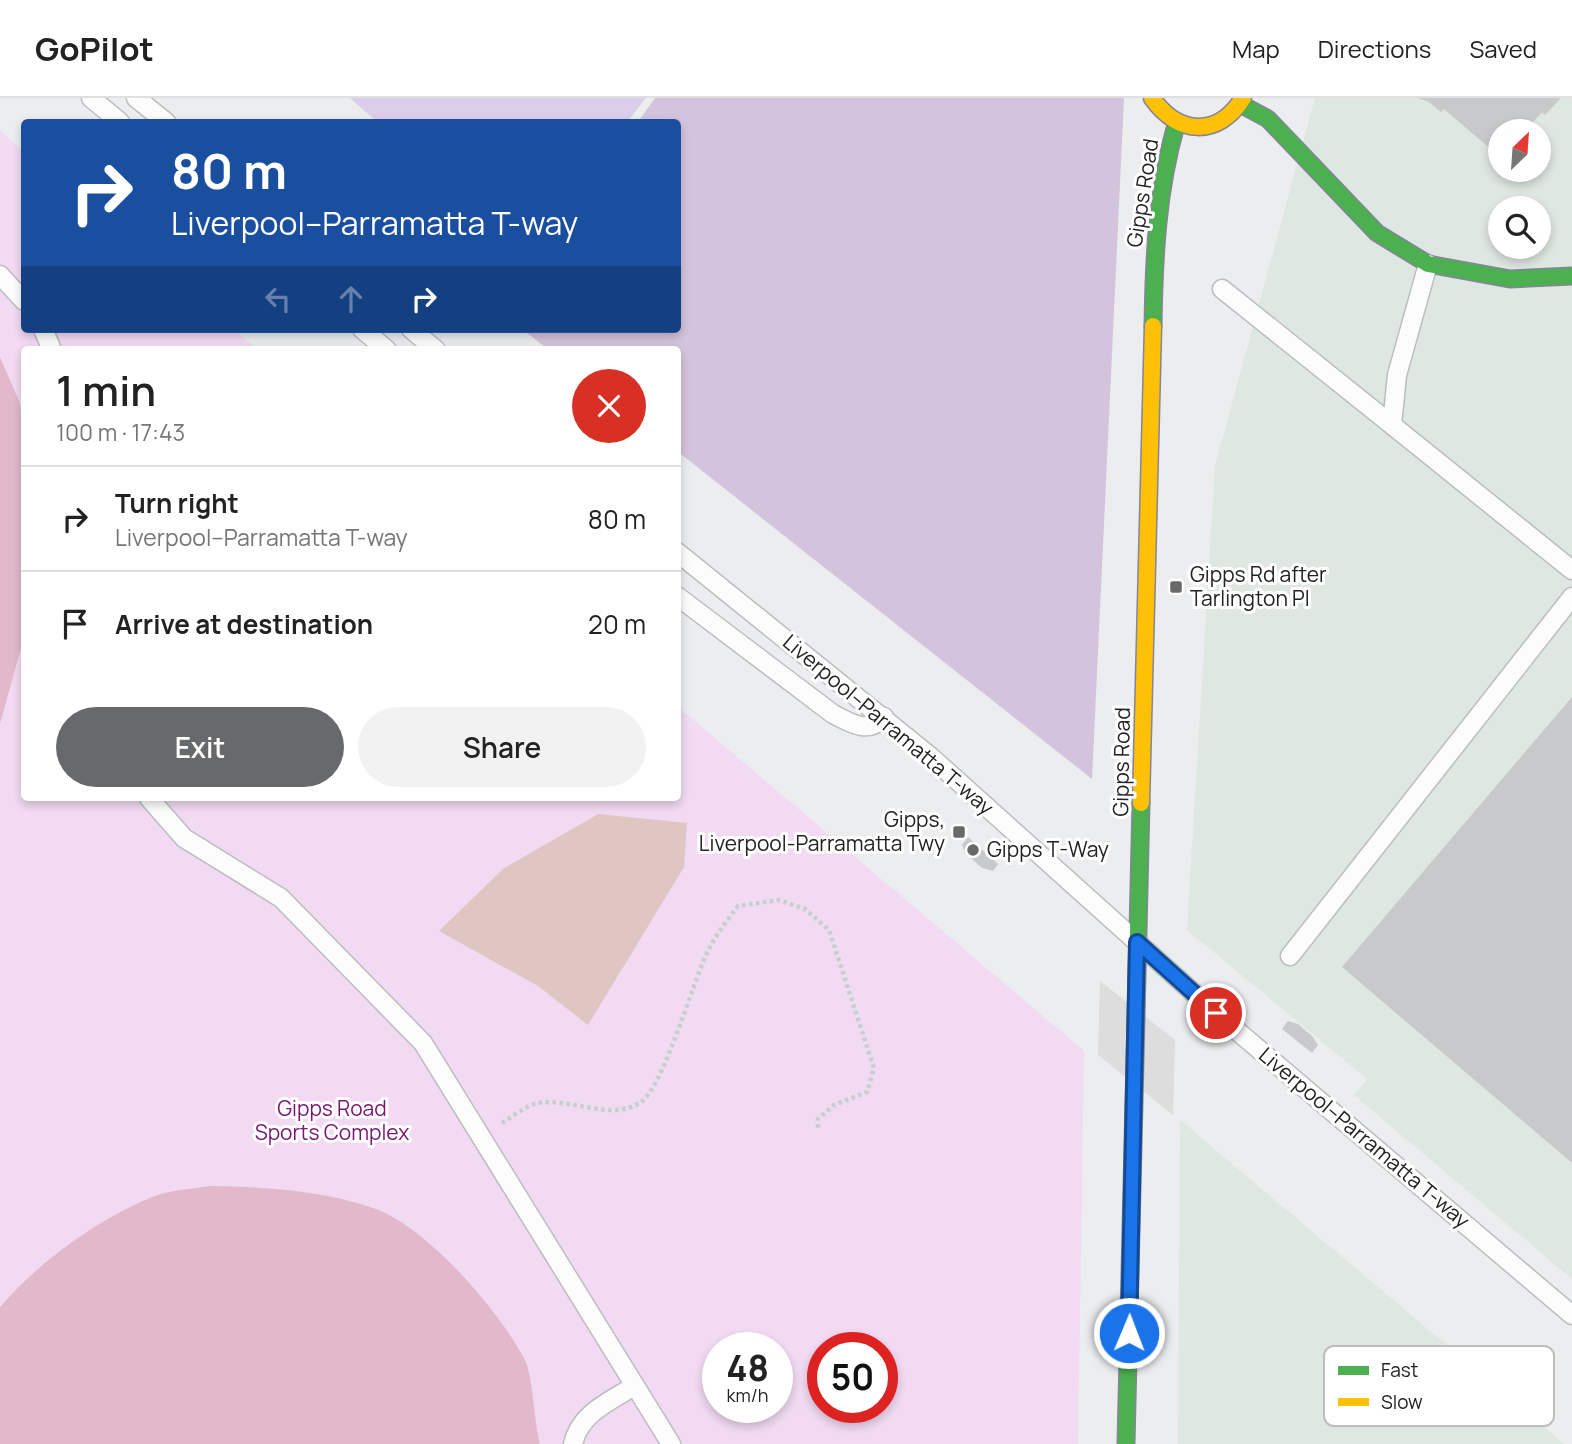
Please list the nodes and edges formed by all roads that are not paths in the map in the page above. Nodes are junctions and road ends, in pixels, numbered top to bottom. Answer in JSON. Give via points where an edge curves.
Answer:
{"nodes":[{"id":1,"x":91,"y":98,"type":"edge"},
{"id":2,"x":136,"y":98,"type":"edge"},
{"id":3,"x":1152,"y":98,"type":"edge"},
{"id":4,"x":1241,"y":101,"type":"edge"},
{"id":5,"x":116,"y":119,"type":"edge"},
{"id":6,"x":162,"y":119,"type":"edge"},
{"id":7,"x":1176,"y":125,"type":"junction"},
{"id":8,"x":1428,"y":264,"type":"junction"},
{"id":9,"x":0,"y":275,"type":"edge"},
{"id":10,"x":1572,"y":276,"type":"edge"},
{"id":11,"x":1222,"y":289,"type":"dead end"},
{"id":12,"x":21,"y":297,"type":"edge"},
{"id":13,"x":367,"y":333,"type":"edge"},
{"id":14,"x":416,"y":333,"type":"edge"},
{"id":15,"x":382,"y":346,"type":"edge"},
{"id":16,"x":431,"y":346,"type":"edge"},
{"id":17,"x":1392,"y":425,"type":"junction"},
{"id":18,"x":681,"y":555,"type":"edge"},
{"id":19,"x":1572,"y":570,"type":"edge"},
{"id":20,"x":1572,"y":597,"type":"edge"},
{"id":21,"x":681,"y":599,"type":"edge"},
{"id":22,"x":884,"y":717,"type":"junction"},
{"id":23,"x":152,"y":801,"type":"edge"},
{"id":24,"x":1137,"y":942,"type":"junction"},
{"id":25,"x":1290,"y":956,"type":"dead end"},
{"id":26,"x":1572,"y":1315,"type":"edge"},
{"id":27,"x":634,"y":1386,"type":"junction"},
{"id":28,"x":573,"y":1444,"type":"edge"},
{"id":29,"x":671,"y":1444,"type":"edge"},
{"id":30,"x":1126,"y":1444,"type":"edge"}],
"edges":[{"from":1,"to":5,"type":"lane"},
{"from":2,"to":6,"type":"lane"},
{"from":3,"to":7,"type":"main road"},
{"from":4,"to":7,"type":"main road","via":[[1226,119],[1204,128]]},
{"from":4,"to":8,"type":"main road","via":[[1269,120],[1377,233]]},
{"from":7,"to":24,"type":"main road","name":"Gipps Road","via":[[1165,163],[1155,235]]},
{"from":8,"to":10,"type":"main road","via":[[1510,279]]},
{"from":8,"to":17,"type":"lane","via":[[1397,375]]},
{"from":9,"to":12,"type":"lane"},
{"from":11,"to":17,"type":"lane"},
{"from":13,"to":15,"type":"lane"},
{"from":14,"to":16,"type":"lane"},
{"from":17,"to":19,"type":"lane"},
{"from":18,"to":22,"type":"lane","name":"Liverpool–Parramatta T-way"},
{"from":20,"to":25,"type":"lane"},
{"from":21,"to":22,"type":"lane","via":[[833,713],[860,727],[877,725]]},
{"from":22,"to":24,"type":"lane","name":"Liverpool–Parramatta T-way"},
{"from":23,"to":27,"type":"lane","via":[[184,838],[281,898],[423,1043]]},
{"from":24,"to":26,"type":"lane","name":"Liverpool–Parramatta T-way"},
{"from":24,"to":30,"type":"main road","name":"Gipps Road"},
{"from":27,"to":28,"type":"lane","via":[[587,1416]]},
{"from":27,"to":29,"type":"lane"}]}
